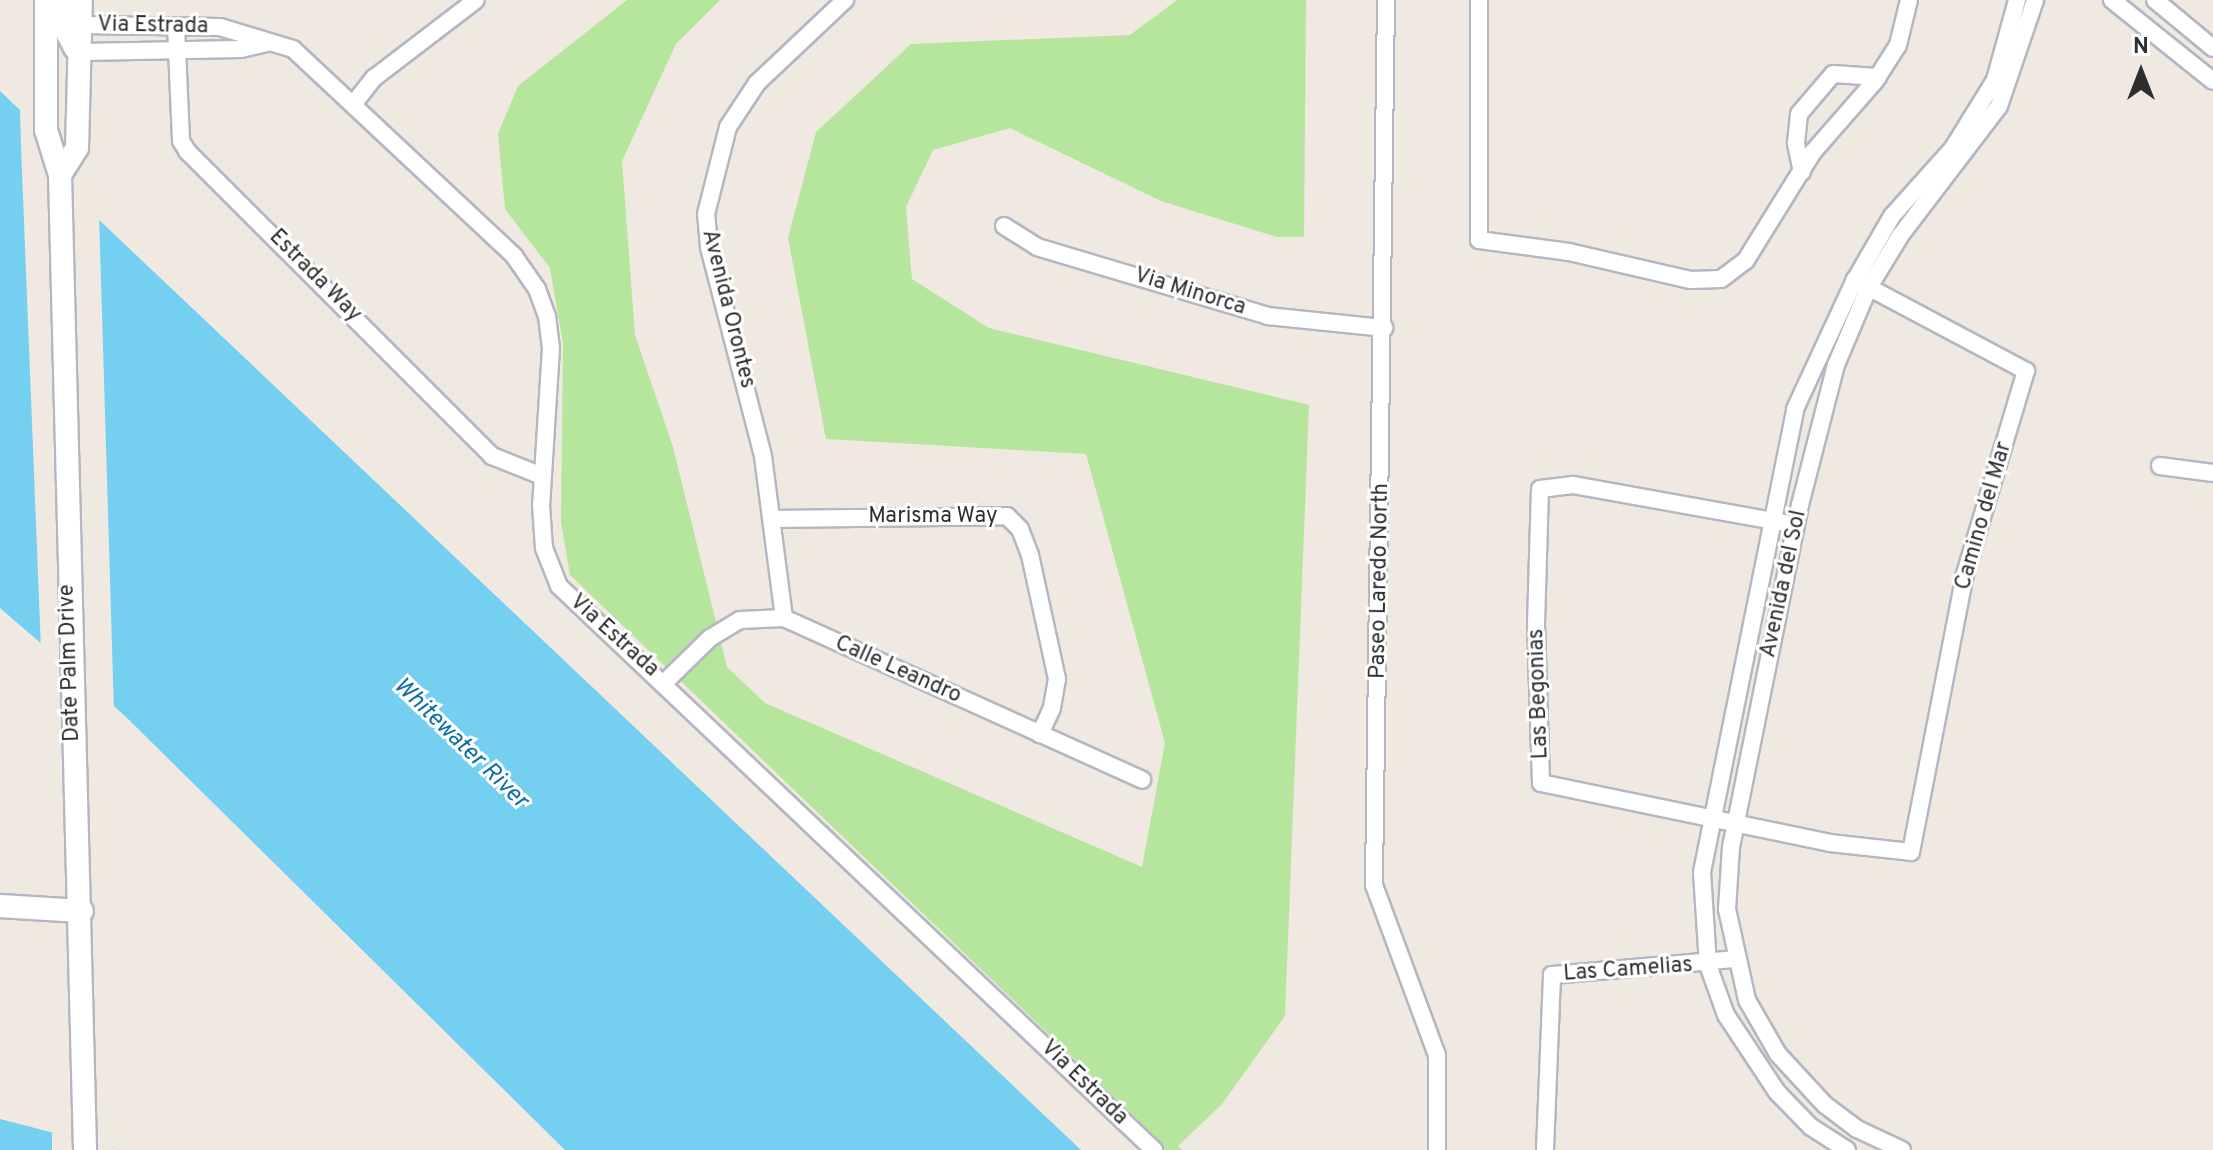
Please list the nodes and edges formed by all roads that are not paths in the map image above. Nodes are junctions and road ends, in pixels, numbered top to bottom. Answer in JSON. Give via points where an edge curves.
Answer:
{"nodes":[{"id":1,"x":46,"y":0,"type":"edge"},
{"id":2,"x":66,"y":0,"type":"edge"},
{"id":3,"x":81,"y":0,"type":"edge"},
{"id":4,"x":476,"y":0,"type":"edge"},
{"id":5,"x":845,"y":0,"type":"edge"},
{"id":6,"x":1386,"y":0,"type":"edge"},
{"id":7,"x":1479,"y":0,"type":"edge"},
{"id":8,"x":1909,"y":0,"type":"edge"},
{"id":9,"x":2017,"y":0,"type":"edge"},
{"id":10,"x":2035,"y":0,"type":"edge"},
{"id":11,"x":2112,"y":0,"type":"edge"},
{"id":12,"x":2155,"y":0,"type":"edge"},
{"id":13,"x":82,"y":25,"type":"junction"},
{"id":14,"x":176,"y":26,"type":"junction"},
{"id":15,"x":270,"y":42,"type":"junction"},
{"id":16,"x":2213,"y":48,"type":"edge"},
{"id":17,"x":82,"y":52,"type":"junction"},
{"id":18,"x":177,"y":52,"type":"junction"},
{"id":19,"x":1878,"y":77,"type":"junction"},
{"id":20,"x":2213,"y":81,"type":"edge"},
{"id":21,"x":355,"y":102,"type":"junction"},
{"id":22,"x":1802,"y":172,"type":"junction"},
{"id":23,"x":60,"y":175,"type":"junction"},
{"id":24,"x":1004,"y":226,"type":"dead end"},
{"id":25,"x":1862,"y":284,"type":"junction"},
{"id":26,"x":1384,"y":328,"type":"junction"},
{"id":27,"x":2160,"y":466,"type":"dead end"},
{"id":28,"x":2213,"y":473,"type":"edge"},
{"id":29,"x":542,"y":476,"type":"junction"},
{"id":30,"x":772,"y":519,"type":"junction"},
{"id":31,"x":1772,"y":521,"type":"junction"},
{"id":32,"x":1796,"y":525,"type":"junction"},
{"id":33,"x":784,"y":618,"type":"junction"},
{"id":34,"x":665,"y":682,"type":"junction"},
{"id":35,"x":1040,"y":734,"type":"junction"},
{"id":36,"x":1142,"y":780,"type":"dead end"},
{"id":37,"x":1712,"y":816,"type":"junction"},
{"id":38,"x":1735,"y":821,"type":"junction"},
{"id":39,"x":1911,"y":852,"type":"joint"},
{"id":40,"x":0,"y":906,"type":"edge"},
{"id":41,"x":82,"y":911,"type":"junction"},
{"id":42,"x":1734,"y":959,"type":"junction"},
{"id":43,"x":1708,"y":965,"type":"junction"},
{"id":44,"x":85,"y":1150,"type":"edge"},
{"id":45,"x":1154,"y":1150,"type":"edge"},
{"id":46,"x":1437,"y":1150,"type":"edge"},
{"id":47,"x":1545,"y":1150,"type":"edge"},
{"id":48,"x":1847,"y":1150,"type":"edge"},
{"id":49,"x":1902,"y":1150,"type":"edge"}],
"edges":[{"from":1,"to":23,"type":"main road","name":"Date Palm Drive","via":[[46,130]]},
{"from":2,"to":17,"type":"main road","via":[[68,34]]},
{"from":3,"to":13,"type":"main road","name":"Date Palm Drive"},
{"from":4,"to":21,"type":"street","via":[[374,78]]},
{"from":5,"to":30,"type":"street","name":"Avenida Orontes","via":[[757,83],[728,127],[706,214],[709,247],[745,373]]},
{"from":6,"to":26,"type":"street","name":"Paseo Laredo North"},
{"from":7,"to":22,"type":"street","via":[[1479,240],[1569,252],[1690,280],[1721,279],[1746,260]]},
{"from":8,"to":19,"type":"street","via":[[1898,45]]},
{"from":9,"to":25,"type":"street","name":"Avenida del Sol","via":[[1995,80],[1953,148],[1892,216]]},
{"from":10,"to":25,"type":"street","name":"Avenida del Sol","via":[[1999,106]]},
{"from":11,"to":20,"type":"street"},
{"from":12,"to":16,"type":"street"},
{"from":13,"to":14,"type":"street","name":"Via Estrada"},
{"from":13,"to":17,"type":"main road","name":"Date Palm Drive"},
{"from":14,"to":15,"type":"street","name":"Via Estrada","via":[[220,27]]},
{"from":14,"to":18,"type":"street","name":"Estrada Way"},
{"from":15,"to":18,"type":"street","name":"Via Estrada"},
{"from":15,"to":21,"type":"street","name":"Via Estrada","via":[[293,49]]},
{"from":17,"to":18,"type":"street","name":"Via Estrada"},
{"from":17,"to":23,"type":"main road","name":"Date Palm Drive","via":[[77,148]]},
{"from":18,"to":29,"type":"street","name":"Estrada Way","via":[[181,141],[188,152],[492,456]]},
{"from":19,"to":22,"type":"street"},
{"from":19,"to":22,"type":"street","via":[[1833,74],[1799,114],[1796,143]]},
{"from":21,"to":29,"type":"street","name":"Via Estrada","via":[[514,256],[537,289],[551,348]]},
{"from":23,"to":41,"type":"main road","name":"Date Palm Drive","via":[[71,710]]},
{"from":24,"to":26,"type":"street","name":"Via Minorca","via":[[1037,247],[1268,316]]},
{"from":25,"to":31,"type":"street","name":"Avenida del Sol","via":[[1795,409]]},
{"from":25,"to":32,"type":"street","name":"Avenida del Sol","via":[[1820,414]]},
{"from":25,"to":39,"type":"street","name":"Camino del Mar","via":[[2026,371],[1965,574]]},
{"from":26,"to":46,"type":"street","name":"Paseo Laredo North","via":[[1374,885],[1437,1055]]},
{"from":27,"to":28,"type":"street"},
{"from":29,"to":34,"type":"street","name":"Via Estrada","via":[[544,548],[559,586]]},
{"from":30,"to":33,"type":"street","name":"Avenida Orontes"},
{"from":30,"to":35,"type":"street","name":"Marisma Way","via":[[1007,516],[1020,529],[1030,555],[1057,679]]},
{"from":31,"to":32,"type":"street","name":"Las Begonias"},
{"from":31,"to":37,"type":"street","name":"Avenida del Sol"},
{"from":31,"to":37,"type":"street","name":"Las Begonias","via":[[1573,485],[1540,489],[1536,624],[1541,783]]},
{"from":32,"to":38,"type":"street","name":"Avenida del Sol"},
{"from":33,"to":34,"type":"street","name":"Calle Leandro","via":[[740,620],[710,638]]},
{"from":33,"to":35,"type":"street","name":"Calle Leandro"},
{"from":34,"to":45,"type":"street","name":"Via Estrada"},
{"from":35,"to":36,"type":"street","name":"Calle Leandro"},
{"from":37,"to":38,"type":"street","name":"Las Begonias"},
{"from":37,"to":43,"type":"street","name":"Avenida del Sol","via":[[1702,872]]},
{"from":38,"to":39,"type":"street","name":"Las Begonias","via":[[1830,843]]},
{"from":38,"to":42,"type":"street","name":"Avenida del Sol","via":[[1727,909]]},
{"from":40,"to":41,"type":"main road"},
{"from":41,"to":44,"type":"main road","name":"Date Palm Drive"},
{"from":42,"to":43,"type":"street","name":"Las Camelias"},
{"from":42,"to":49,"type":"street","name":"Avenida del Sol","via":[[1747,1000],[1797,1076],[1857,1129]]},
{"from":43,"to":47,"type":"street","name":"Las Camelias","via":[[1552,975]]},
{"from":43,"to":48,"type":"street","name":"Avenida del Sol","via":[[1745,1050],[1811,1127]]}]}
